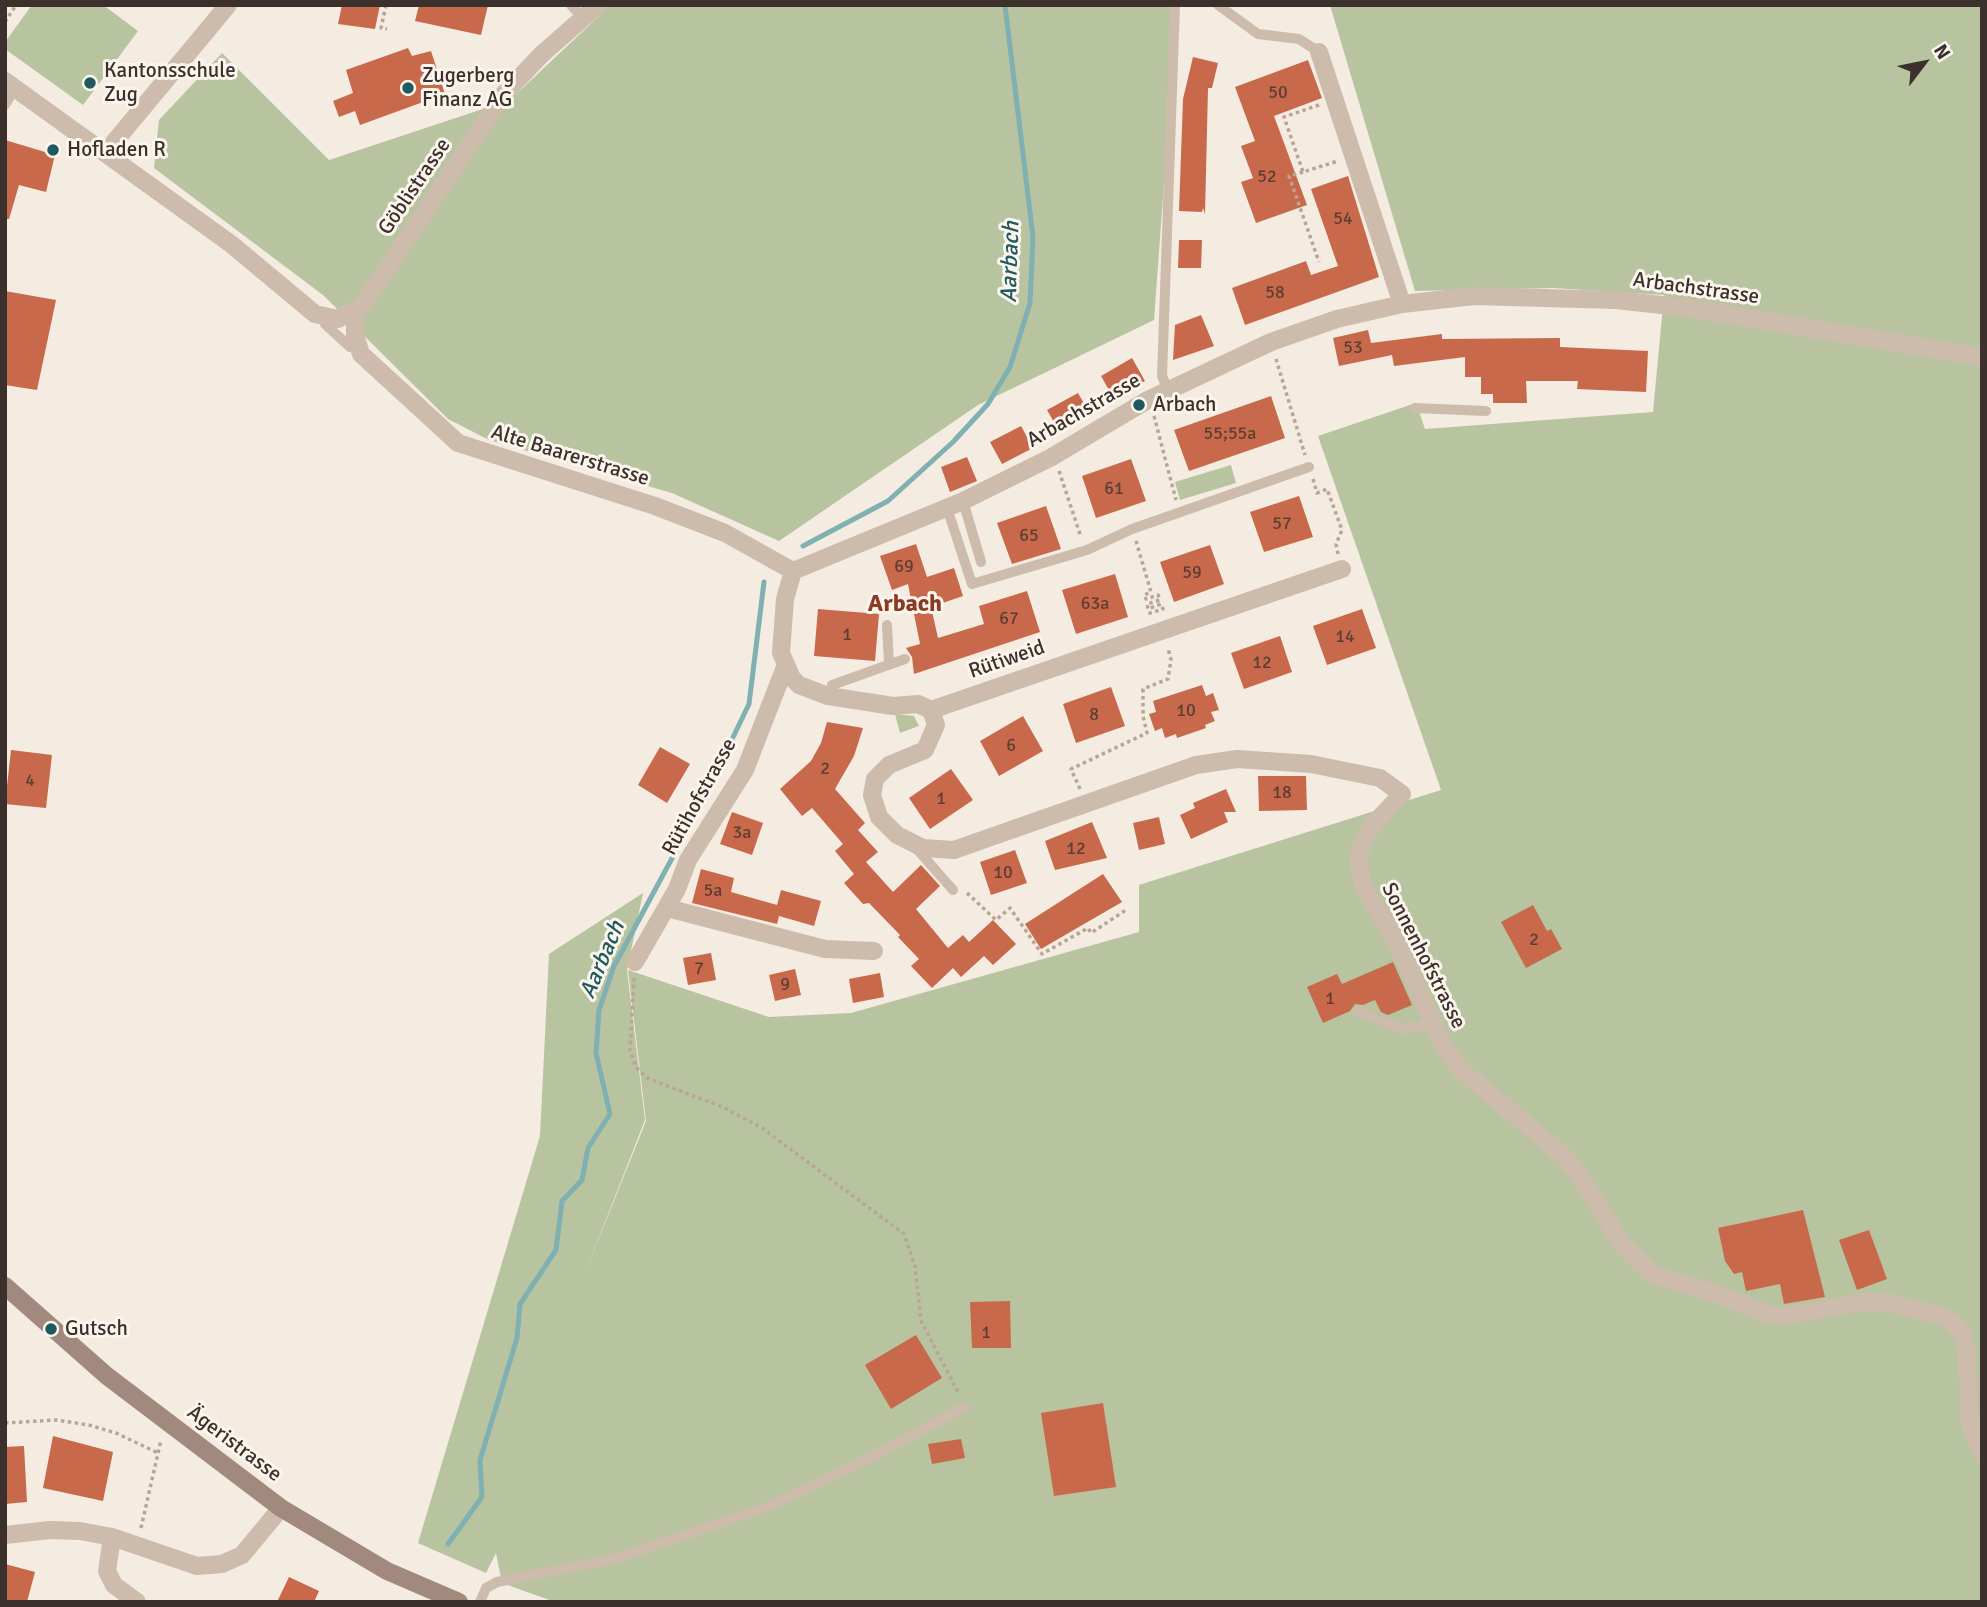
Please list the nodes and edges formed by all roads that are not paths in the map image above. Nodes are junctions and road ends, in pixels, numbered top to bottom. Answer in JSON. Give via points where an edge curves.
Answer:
{"nodes":[{"id":1,"x":228,"y":5,"type":"edge"},
{"id":2,"x":598,"y":5,"type":"edge"},
{"id":3,"x":1175,"y":5,"type":"edge"},
{"id":4,"x":1218,"y":5,"type":"edge"},
{"id":5,"x":577,"y":12,"type":"edge"},
{"id":6,"x":1319,"y":52,"type":"joint"},
{"id":7,"x":10,"y":84,"type":"edge"},
{"id":8,"x":5,"y":105,"type":"edge"},
{"id":9,"x":106,"y":152,"type":"junction"},
{"id":10,"x":1402,"y":304,"type":"junction"},
{"id":11,"x":355,"y":312,"type":"junction"},
{"id":12,"x":322,"y":317,"type":"junction"},
{"id":13,"x":358,"y":349,"type":"junction"},
{"id":14,"x":1982,"y":357,"type":"edge"},
{"id":15,"x":1168,"y":390,"type":"junction"},
{"id":16,"x":1415,"y":408,"type":"dead end"},
{"id":17,"x":1486,"y":411,"type":"dead end"},
{"id":18,"x":1309,"y":467,"type":"dead end"},
{"id":19,"x":955,"y":505,"type":"junction"},
{"id":20,"x":981,"y":562,"type":"dead end"},
{"id":21,"x":1342,"y":569,"type":"dead end"},
{"id":22,"x":793,"y":571,"type":"junction"},
{"id":23,"x":887,"y":625,"type":"dead end"},
{"id":24,"x":905,"y":659,"type":"dead end"},
{"id":25,"x":889,"y":664,"type":"junction"},
{"id":26,"x":785,"y":667,"type":"junction"},
{"id":27,"x":828,"y":696,"type":"junction"},
{"id":28,"x":931,"y":710,"type":"junction"},
{"id":29,"x":912,"y":842,"type":"junction"},
{"id":30,"x":953,"y":890,"type":"dead end"},
{"id":31,"x":667,"y":908,"type":"junction"},
{"id":32,"x":874,"y":951,"type":"dead end"},
{"id":33,"x":635,"y":962,"type":"road end"},
{"id":34,"x":1357,"y":1011,"type":"dead end"},
{"id":35,"x":1433,"y":1023,"type":"junction"},
{"id":36,"x":5,"y":1286,"type":"edge"},
{"id":37,"x":965,"y":1407,"type":"road end"},
{"id":38,"x":1982,"y":1453,"type":"edge"},
{"id":39,"x":281,"y":1508,"type":"junction"},
{"id":40,"x":5,"y":1535,"type":"edge"},
{"id":41,"x":112,"y":1537,"type":"junction"},
{"id":42,"x":137,"y":1602,"type":"edge"},
{"id":43,"x":459,"y":1602,"type":"edge"},
{"id":44,"x":480,"y":1602,"type":"edge"}],
"edges":[{"from":1,"to":9,"type":"street"},
{"from":2,"to":5,"type":"street","name":"Göblistrasse"},
{"from":3,"to":15,"type":"lane","via":[[1162,376]]},
{"from":4,"to":6,"type":"lane","via":[[1258,34],[1299,39]]},
{"from":5,"to":11,"type":"street","name":"Göblistrasse","via":[[503,95]]},
{"from":6,"to":10,"type":"street"},
{"from":7,"to":8,"type":"lane"},
{"from":7,"to":9,"type":"street","name":"Alte Baarerstrasse"},
{"from":9,"to":12,"type":"street","name":"Alte Baarerstrasse"},
{"from":10,"to":14,"type":"street","name":"Arbachstrasse","via":[[1474,296],[1616,300]]},
{"from":10,"to":15,"type":"street","name":"Arbachstrasse","via":[[1337,319],[1271,342]]},
{"from":11,"to":12,"type":"street","via":[[338,319]]},
{"from":11,"to":13,"type":"street"},
{"from":12,"to":13,"type":"lane","name":"Alte Baarerstrasse"},
{"from":13,"to":22,"type":"street","name":"Alte Baarerstrasse","via":[[458,443],[655,506],[724,533]]},
{"from":15,"to":19,"type":"street","name":"Arbachstrasse","via":[[1050,458]]},
{"from":16,"to":17,"type":"lane"},
{"from":18,"to":19,"type":"lane","via":[[1132,529],[1087,550],[972,584]]},
{"from":19,"to":20,"type":"lane"},
{"from":19,"to":22,"type":"street","name":"Arbachstrasse"},
{"from":21,"to":28,"type":"street","name":"Rütiweid"},
{"from":22,"to":26,"type":"street","via":[[785,599],[781,653]]},
{"from":23,"to":25,"type":"lane"},
{"from":24,"to":25,"type":"lane"},
{"from":25,"to":27,"type":"lane","via":[[832,685]]},
{"from":26,"to":27,"type":"street","name":"Rütiweid","via":[[799,685]]},
{"from":26,"to":31,"type":"street","name":"Rütihofstrasse","via":[[745,770],[688,860]]},
{"from":27,"to":28,"type":"street","name":"Rütiweid","via":[[893,706],[918,704]]},
{"from":28,"to":29,"type":"street","name":"Sonnenhofstrasse","via":[[936,725],[925,750],[889,765],[875,779],[872,795],[879,817]]},
{"from":29,"to":30,"type":"lane"},
{"from":29,"to":35,"type":"street","name":"Sonnenhofstrasse","via":[[923,848],[954,850],[1196,765],[1237,759],[1311,764],[1380,778],[1402,794],[1363,842],[1358,860],[1363,886],[1396,941]]},
{"from":31,"to":32,"type":"street","via":[[825,949]]},
{"from":31,"to":33,"type":"street","name":"Rütihofstrasse"},
{"from":34,"to":35,"type":"lane","via":[[1403,1030]]},
{"from":35,"to":38,"type":"street","name":"Sonnenhofstrasse","via":[[1461,1070],[1563,1155],[1623,1246],[1653,1275],[1768,1314],[1889,1303],[1954,1323],[1967,1354],[1969,1413]]},
{"from":36,"to":39,"type":"main road","name":"Ägeristrasse","via":[[107,1376]]},
{"from":37,"to":44,"type":"lane","via":[[767,1507],[614,1559],[497,1582],[486,1588]]},
{"from":39,"to":41,"type":"street","via":[[242,1555],[222,1564],[197,1566]]},
{"from":39,"to":43,"type":"main road","name":"Ägeristrasse","via":[[387,1570]]},
{"from":40,"to":41,"type":"street","via":[[50,1530]]},
{"from":41,"to":42,"type":"street","via":[[107,1571],[114,1585]]}]}
